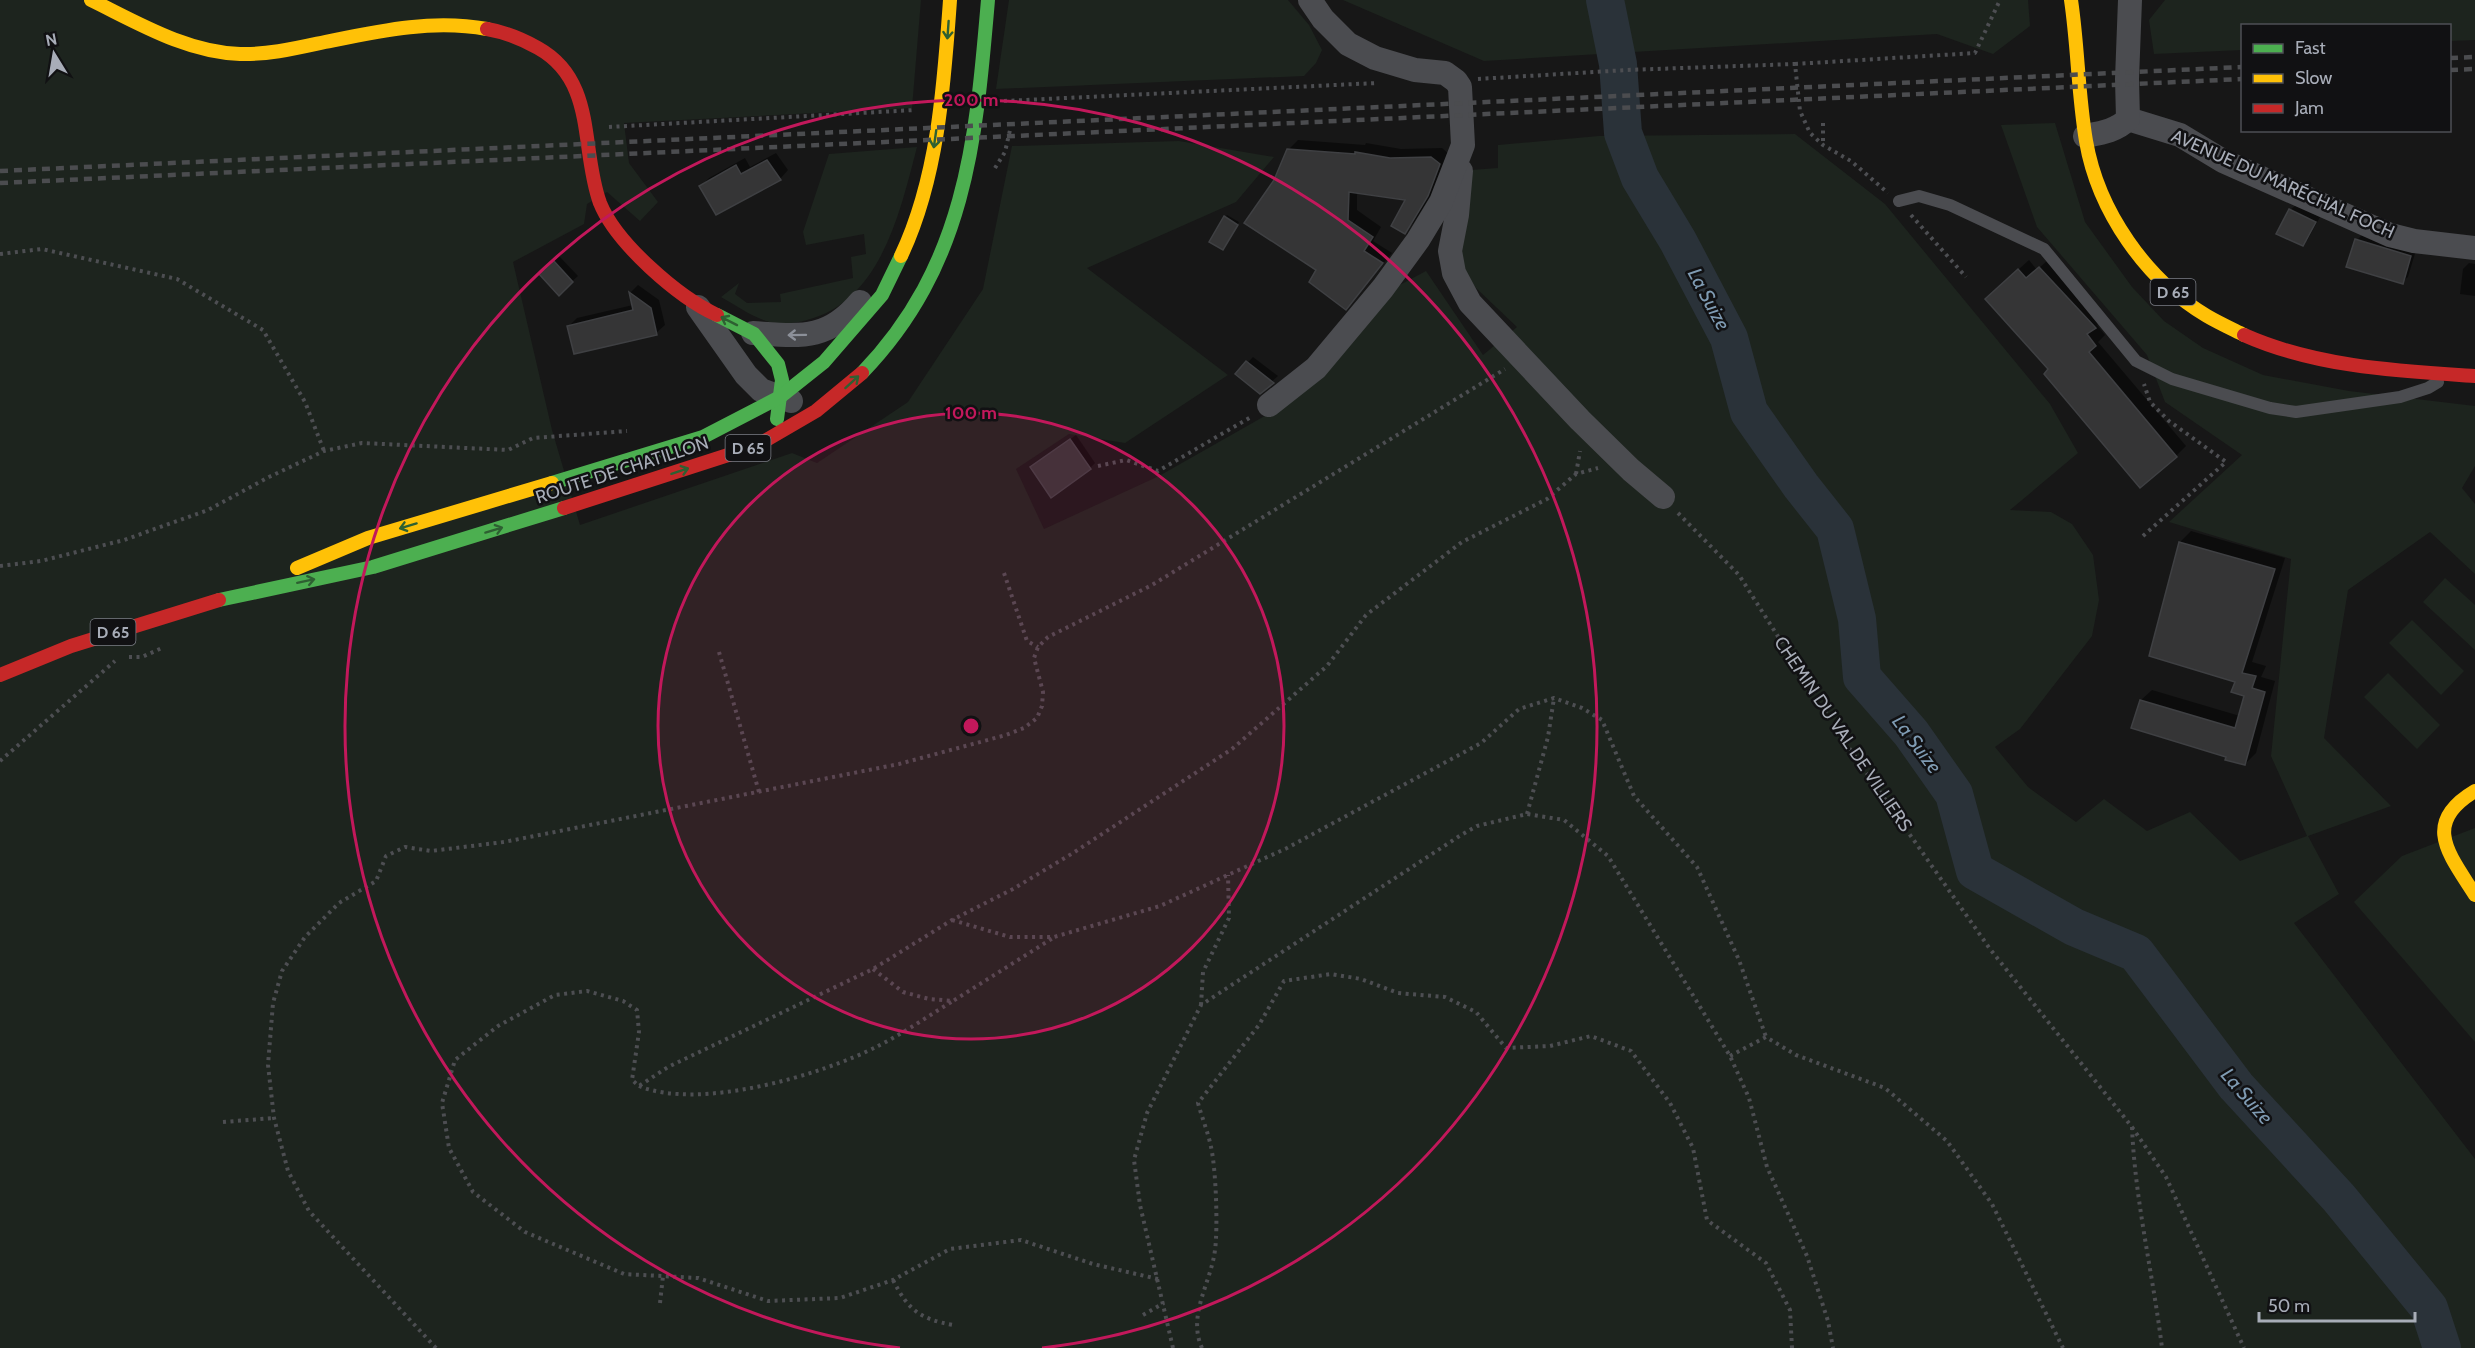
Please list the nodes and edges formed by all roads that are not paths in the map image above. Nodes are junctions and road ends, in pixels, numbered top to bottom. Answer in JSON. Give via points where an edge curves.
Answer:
{"nodes":[{"id":1,"x":91,"y":0,"type":"edge"},
{"id":2,"x":950,"y":0,"type":"edge"},
{"id":3,"x":988,"y":0,"type":"edge"},
{"id":4,"x":1310,"y":0,"type":"edge"},
{"id":5,"x":2071,"y":0,"type":"edge"},
{"id":6,"x":2130,"y":0,"type":"edge"},
{"id":7,"x":2128,"y":119,"type":"junction"},
{"id":8,"x":2085,"y":136,"type":"junction"},
{"id":9,"x":1463,"y":145,"type":"junction"},
{"id":10,"x":1899,"y":201,"type":"road end"},
{"id":11,"x":2475,"y":248,"type":"edge"},
{"id":12,"x":904,"y":249,"type":"junction"},
{"id":13,"x":697,"y":305,"type":"junction"},
{"id":14,"x":753,"y":333,"type":"junction"},
{"id":15,"x":746,"y":375,"type":"junction"},
{"id":16,"x":2449,"y":375,"type":"junction"},
{"id":17,"x":2475,"y":376,"type":"edge"},
{"id":18,"x":780,"y":397,"type":"junction"},
{"id":19,"x":1269,"y":405,"type":"road end"},
{"id":20,"x":816,"y":411,"type":"junction"},
{"id":21,"x":746,"y":415,"type":"junction"},
{"id":22,"x":774,"y":436,"type":"junction"},
{"id":23,"x":1663,"y":497,"type":"road end"},
{"id":24,"x":228,"y":597,"type":"junction"},
{"id":25,"x":0,"y":675,"type":"edge"},
{"id":26,"x":2475,"y":791,"type":"edge"},
{"id":27,"x":2475,"y":895,"type":"edge"}],
"edges":[{"from":1,"to":13,"type":"main road","via":[[168,38],[226,53],[285,51],[430,23],[468,24],[530,43],[555,58],[581,102],[599,200],[612,227],[637,255]]},
{"from":2,"to":12,"type":"main road","name":"ROUTE DE CHATILLON","number":"D 65","one_way":true,"via":[[933,153]]},
{"from":20,"to":3,"type":"main road","name":"ROUTE DE CHATILLON","number":"D 65","one_way":true,"via":[[852,383],[880,354],[935,269],[963,191],[979,102]]},
{"from":4,"to":9,"type":"street","via":[[1348,44],[1415,70],[1445,73],[1456,81],[1460,87]]},
{"from":5,"to":8,"type":"main road","number":"D 65"},
{"from":6,"to":7,"type":"street"},
{"from":7,"to":8,"type":"street","via":[[2107,132]]},
{"from":7,"to":11,"type":"street","name":"AVENUE DU MARÉCHAL FOCH","via":[[2180,135],[2223,161],[2390,234],[2414,241]]},
{"from":8,"to":16,"type":"main road","number":"D 65","via":[[2098,188],[2120,230],[2156,275],[2191,307],[2238,333],[2295,353],[2368,368]]},
{"from":9,"to":19,"type":"street","via":[[1441,202],[1383,288],[1316,368]]},
{"from":9,"to":23,"type":"street","via":[[1450,251],[1454,273],[1470,303],[1631,470]]},
{"from":10,"to":16,"type":"lane","via":[[1919,196],[1950,205],[2044,249],[2136,361],[2172,379],[2296,412],[2400,397],[2428,388]]},
{"from":12,"to":14,"type":"street","one_way":true,"via":[[853,310],[827,330],[803,336]]},
{"from":12,"to":18,"type":"main road","name":"ROUTE DE CHATILLON","number":"D 65","via":[[882,295],[861,321],[824,362]]},
{"from":14,"to":13,"type":"main road","one_way":true},
{"from":13,"to":15,"type":"street"},
{"from":14,"to":18,"type":"main road","via":[[781,369]]},
{"from":15,"to":18,"type":"street","via":[[761,390]]},
{"from":15,"to":21,"type":"street"},
{"from":16,"to":17,"type":"main road","number":"D 65"},
{"from":18,"to":20,"type":"street"},
{"from":18,"to":21,"type":"main road","name":"ROUTE DE CHATILLON","number":"D 65"},
{"from":18,"to":22,"type":"main road"},
{"from":20,"to":22,"type":"main road","name":"ROUTE DE CHATILLON","number":"D 65"},
{"from":21,"to":24,"type":"main road","name":"ROUTE DE CHATILLON","number":"D 65","one_way":true,"via":[[703,437],[368,538]]},
{"from":24,"to":22,"type":"main road","name":"ROUTE DE CHATILLON","number":"D 65","one_way":true,"via":[[373,567],[756,446]]},
{"from":24,"to":25,"type":"main road","name":"ROUTE DE CHATILLON","number":"D 65","via":[[120,630]]},
{"from":26,"to":27,"type":"main road","via":[[2449,808],[2442,824],[2452,860]]}]}
